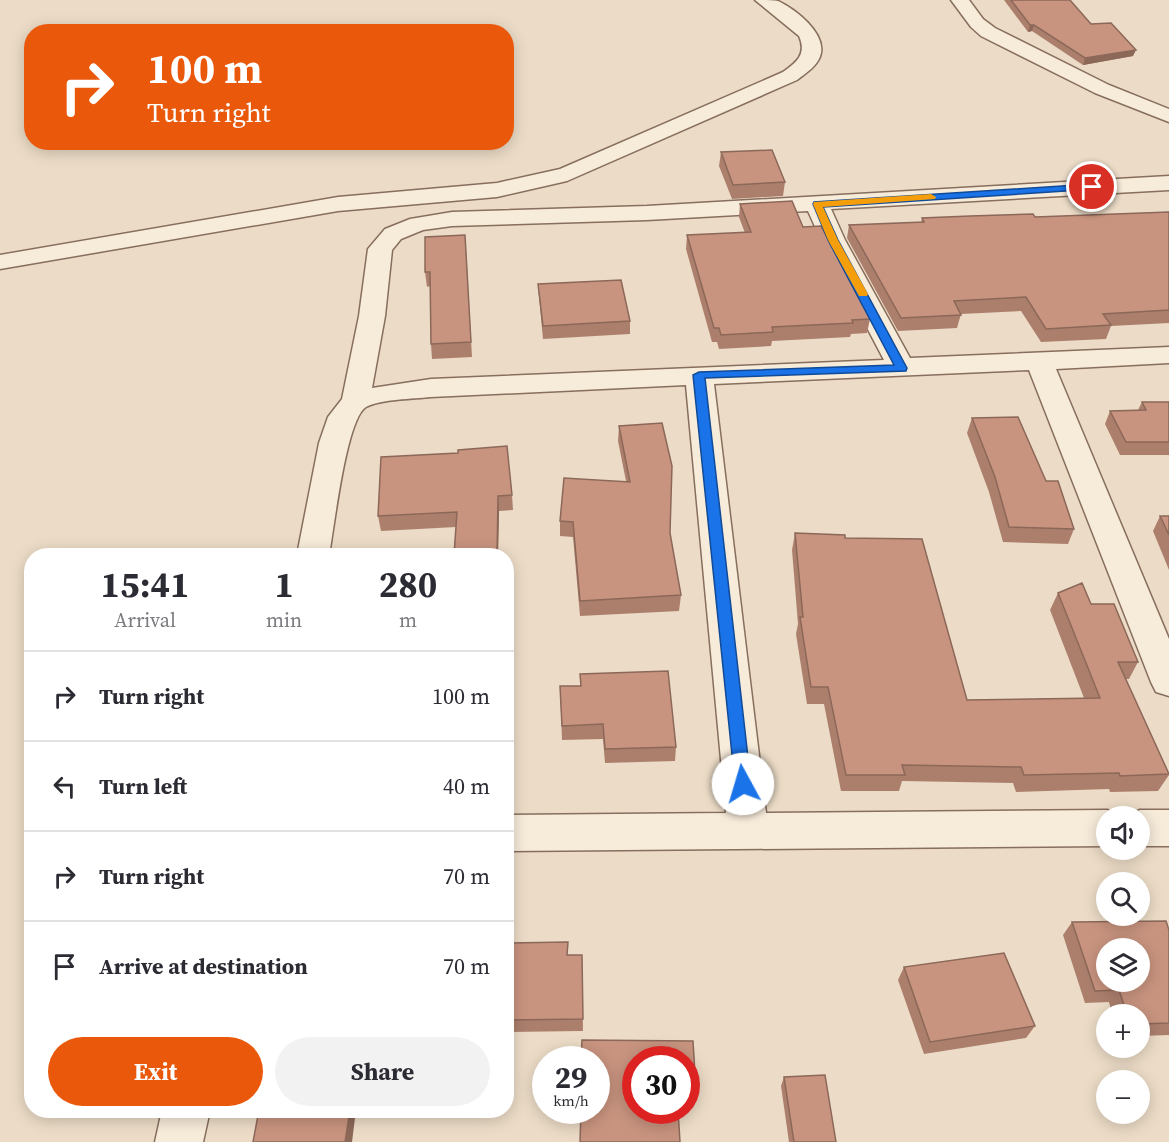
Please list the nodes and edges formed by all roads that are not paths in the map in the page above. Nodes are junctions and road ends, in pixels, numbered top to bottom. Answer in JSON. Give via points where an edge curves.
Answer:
{"nodes":[{"id":1,"x":764,"y":0,"type":"edge"},
{"id":2,"x":960,"y":0,"type":"edge"},
{"id":3,"x":1169,"y":116,"type":"edge"},
{"id":4,"x":1169,"y":183,"type":"edge"},
{"id":5,"x":817,"y":204,"type":"junction"},
{"id":6,"x":0,"y":262,"type":"edge"},
{"id":7,"x":1169,"y":355,"type":"edge"},
{"id":8,"x":1040,"y":362,"type":"junction"},
{"id":9,"x":902,"y":368,"type":"junction"},
{"id":10,"x":699,"y":375,"type":"junction"},
{"id":11,"x":356,"y":401,"type":"junction"},
{"id":12,"x":314,"y":548,"type":"edge"},
{"id":13,"x":1159,"y":627,"type":"edge"},
{"id":14,"x":1169,"y":682,"type":"edge"},
{"id":15,"x":1096,"y":828,"type":"edge"},
{"id":16,"x":1150,"y":828,"type":"edge"},
{"id":17,"x":1169,"y":828,"type":"edge"},
{"id":18,"x":748,"y":831,"type":"junction"},
{"id":19,"x":514,"y":833,"type":"edge"},
{"id":20,"x":184,"y":1118,"type":"edge"},
{"id":21,"x":179,"y":1142,"type":"edge"}],
"edges":[{"from":1,"to":6,"type":"street","via":[[809,36],[812,57],[806,67],[567,174],[497,190],[327,206]]},
{"from":2,"to":3,"type":"street","via":[[976,23],[988,32],[1102,89]]},
{"from":4,"to":5,"type":"street"},
{"from":5,"to":9,"type":"street"},
{"from":5,"to":11,"type":"street","via":[[452,219],[418,224],[393,234],[380,249]]},
{"from":7,"to":8,"type":"street"},
{"from":8,"to":9,"type":"street"},
{"from":8,"to":13,"type":"street"},
{"from":9,"to":10,"type":"street"},
{"from":10,"to":11,"type":"street","via":[[431,388]]},
{"from":10,"to":18,"type":"street"},
{"from":11,"to":12,"type":"street","via":[[342,417],[334,443]]},
{"from":13,"to":14,"type":"street"},
{"from":15,"to":18,"type":"street"},
{"from":16,"to":17,"type":"street"},
{"from":18,"to":19,"type":"street"},
{"from":20,"to":21,"type":"street"}]}
